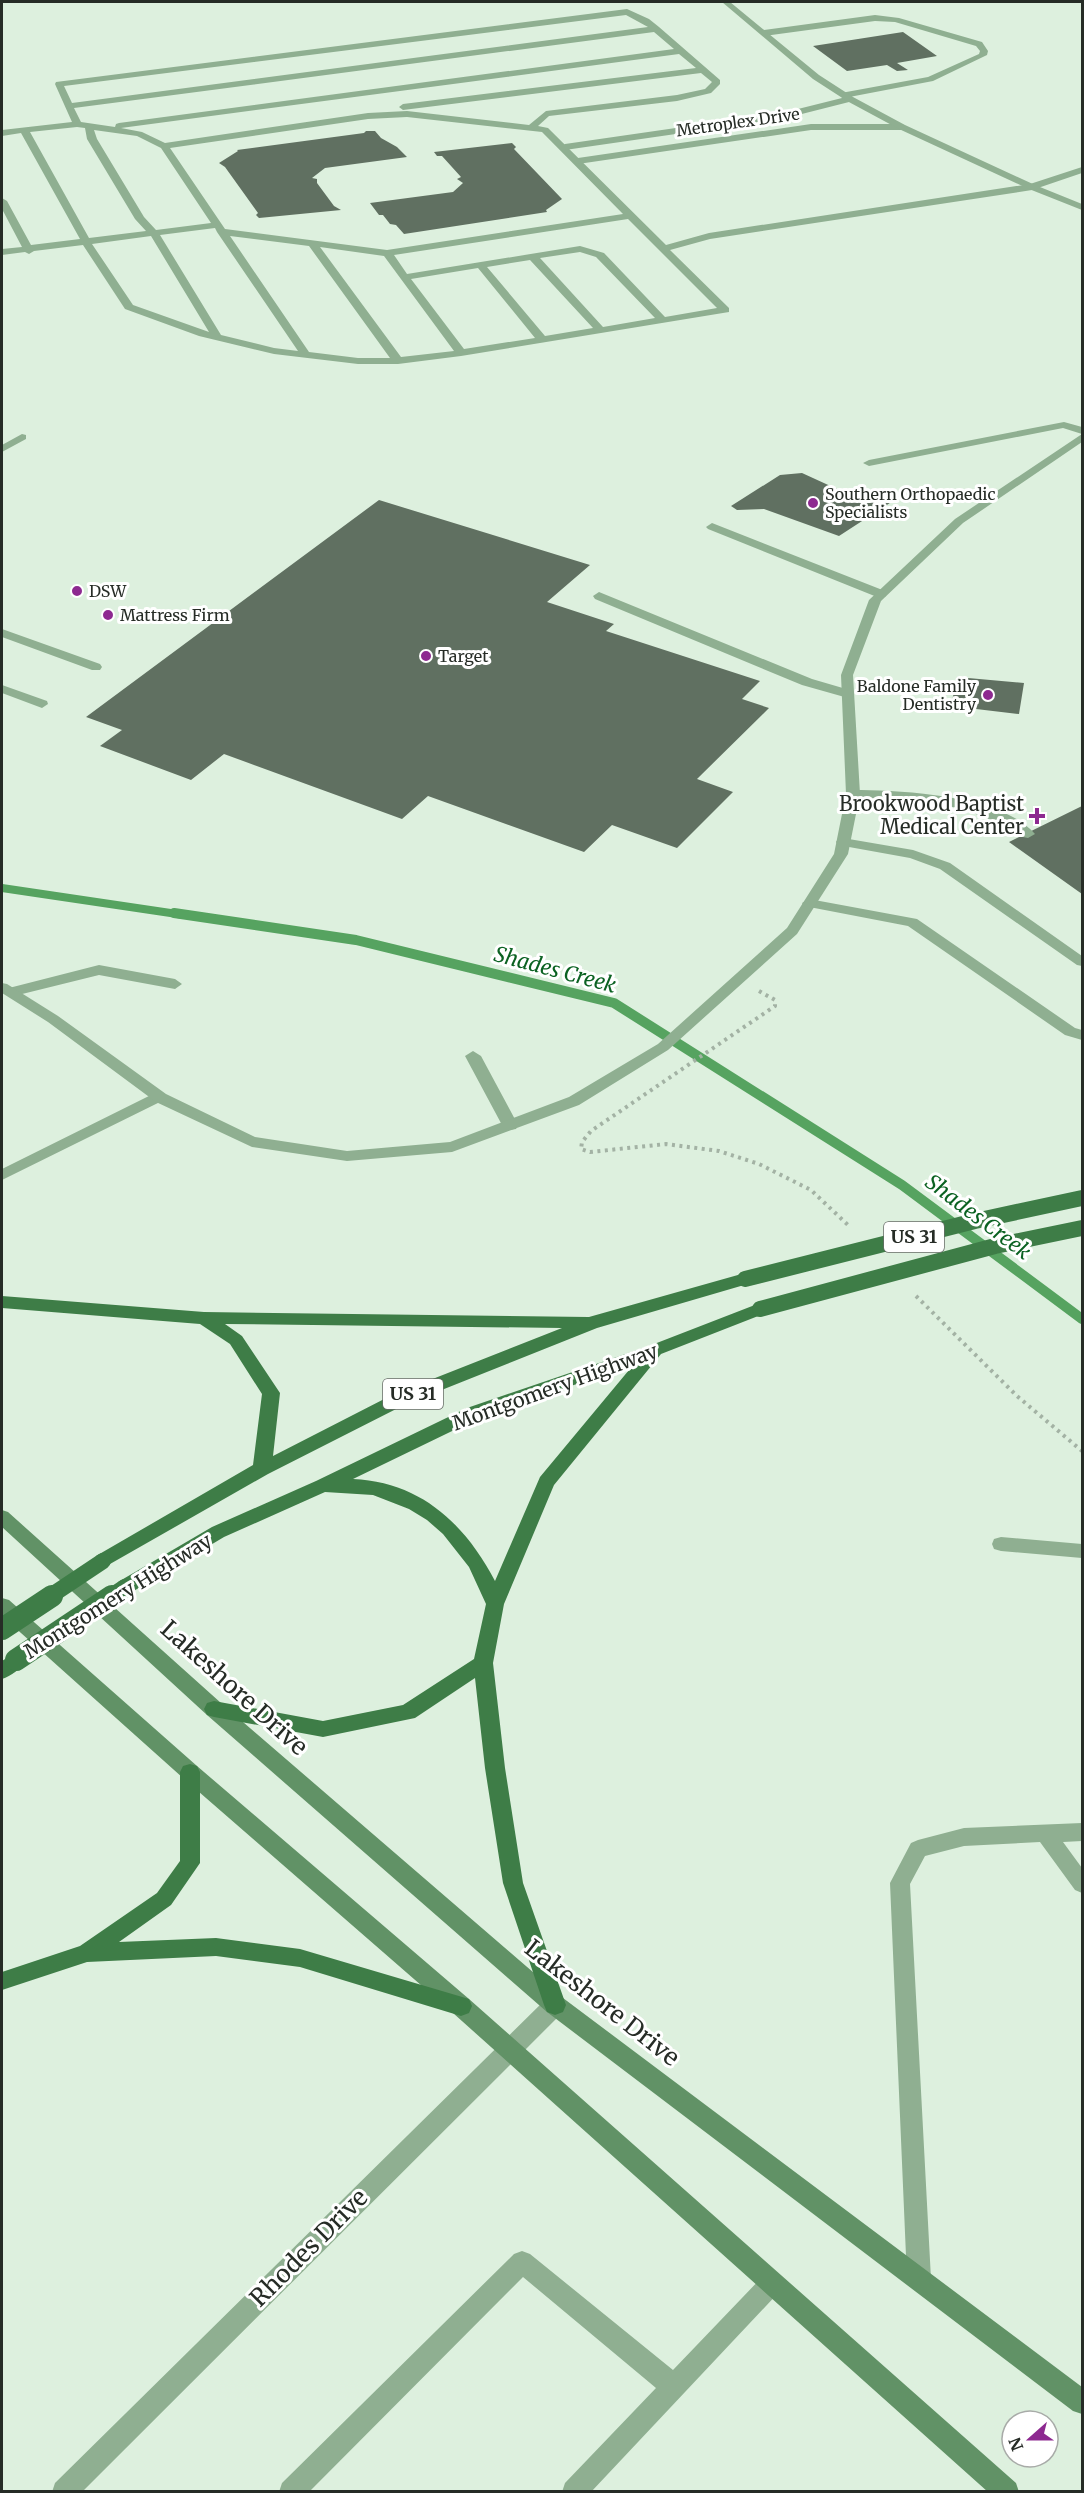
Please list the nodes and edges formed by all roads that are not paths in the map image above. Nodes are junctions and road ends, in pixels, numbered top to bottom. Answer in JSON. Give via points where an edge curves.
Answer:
{"nodes":[{"id":1,"x":726,"y":2,"type":"edge"},
{"id":2,"x":656,"y":29,"type":"junction"},
{"id":3,"x":764,"y":33,"type":"junction"},
{"id":4,"x":681,"y":51,"type":"junction"},
{"id":5,"x":703,"y":70,"type":"junction"},
{"id":6,"x":355,"y":72,"type":"junction"},
{"id":7,"x":847,"y":97,"type":"junction"},
{"id":8,"x":69,"y":106,"type":"junction"},
{"id":9,"x":387,"y":112,"type":"junction"},
{"id":10,"x":77,"y":124,"type":"junction"},
{"id":11,"x":89,"y":126,"type":"junction"},
{"id":12,"x":902,"y":127,"type":"junction"},
{"id":13,"x":101,"y":128,"type":"junction"},
{"id":14,"x":531,"y":128,"type":"junction"},
{"id":15,"x":24,"y":130,"type":"junction"},
{"id":16,"x":2,"y":133,"type":"edge"},
{"id":17,"x":164,"y":146,"type":"junction"},
{"id":18,"x":565,"y":147,"type":"junction"},
{"id":19,"x":578,"y":161,"type":"junction"},
{"id":20,"x":1083,"y":170,"type":"edge"},
{"id":21,"x":1032,"y":187,"type":"junction"},
{"id":22,"x":2,"y":201,"type":"edge"},
{"id":23,"x":1083,"y":207,"type":"edge"},
{"id":24,"x":630,"y":216,"type":"junction"},
{"id":25,"x":220,"y":228,"type":"junction"},
{"id":26,"x":154,"y":233,"type":"junction"},
{"id":27,"x":87,"y":243,"type":"junction"},
{"id":28,"x":312,"y":243,"type":"junction"},
{"id":29,"x":664,"y":249,"type":"junction"},
{"id":30,"x":29,"y":251,"type":"junction"},
{"id":31,"x":2,"y":252,"type":"edge"},
{"id":32,"x":387,"y":253,"type":"junction"},
{"id":33,"x":533,"y":257,"type":"junction"},
{"id":34,"x":480,"y":265,"type":"junction"},
{"id":35,"x":405,"y":277,"type":"junction"},
{"id":36,"x":663,"y":320,"type":"junction"},
{"id":37,"x":600,"y":330,"type":"junction"},
{"id":38,"x":217,"y":337,"type":"junction"},
{"id":39,"x":543,"y":340,"type":"junction"},
{"id":40,"x":461,"y":353,"type":"junction"},
{"id":41,"x":306,"y":355,"type":"junction"},
{"id":42,"x":398,"y":361,"type":"junction"},
{"id":43,"x":1083,"y":430,"type":"edge"},
{"id":44,"x":22,"y":437,"type":"dead end"},
{"id":45,"x":1083,"y":437,"type":"edge"},
{"id":46,"x":2,"y":448,"type":"edge"},
{"id":47,"x":869,"y":463,"type":"dead end"},
{"id":48,"x":712,"y":527,"type":"dead end"},
{"id":49,"x":881,"y":594,"type":"junction"},
{"id":50,"x":599,"y":596,"type":"dead end"},
{"id":51,"x":2,"y":633,"type":"edge"},
{"id":52,"x":96,"y":667,"type":"dead end"},
{"id":53,"x":2,"y":689,"type":"edge"},
{"id":54,"x":848,"y":694,"type":"junction"},
{"id":55,"x":42,"y":704,"type":"dead end"},
{"id":56,"x":853,"y":794,"type":"junction"},
{"id":57,"x":1028,"y":834,"type":"dead end"},
{"id":58,"x":843,"y":842,"type":"junction"},
{"id":59,"x":809,"y":903,"type":"junction"},
{"id":60,"x":1083,"y":962,"type":"edge"},
{"id":61,"x":175,"y":984,"type":"dead end"},
{"id":62,"x":6,"y":990,"type":"edge"},
{"id":63,"x":1083,"y":1035,"type":"edge"},
{"id":64,"x":473,"y":1056,"type":"dead end"},
{"id":65,"x":159,"y":1096,"type":"junction"},
{"id":66,"x":510,"y":1125,"type":"junction"},
{"id":67,"x":2,"y":1175,"type":"edge"},
{"id":68,"x":1083,"y":1198,"type":"edge"},
{"id":69,"x":1083,"y":1228,"type":"edge"},
{"id":70,"x":2,"y":1302,"type":"edge"},
{"id":71,"x":30,"y":1305,"type":"junction"},
{"id":72,"x":2,"y":1313,"type":"edge"},
{"id":73,"x":204,"y":1318,"type":"junction"},
{"id":74,"x":591,"y":1323,"type":"junction"},
{"id":75,"x":655,"y":1350,"type":"junction"},
{"id":76,"x":262,"y":1469,"type":"junction"},
{"id":77,"x":322,"y":1485,"type":"junction"},
{"id":78,"x":2,"y":1517,"type":"edge"},
{"id":79,"x":1001,"y":1544,"type":"dead end"},
{"id":80,"x":1083,"y":1551,"type":"edge"},
{"id":81,"x":495,"y":1604,"type":"junction"},
{"id":82,"x":2,"y":1605,"type":"edge"},
{"id":83,"x":2,"y":1629,"type":"edge"},
{"id":84,"x":483,"y":1663,"type":"junction"},
{"id":85,"x":9,"y":1665,"type":"edge"},
{"id":86,"x":214,"y":1709,"type":"junction"},
{"id":87,"x":190,"y":1772,"type":"junction"},
{"id":88,"x":1083,"y":1832,"type":"edge"},
{"id":89,"x":1046,"y":1834,"type":"junction"},
{"id":90,"x":1083,"y":1884,"type":"edge"},
{"id":91,"x":87,"y":1953,"type":"junction"},
{"id":92,"x":2,"y":1981,"type":"edge"},
{"id":93,"x":555,"y":2006,"type":"junction"},
{"id":94,"x":461,"y":2007,"type":"junction"},
{"id":95,"x":509,"y":2049,"type":"junction"},
{"id":96,"x":919,"y":2279,"type":"junction"},
{"id":97,"x":772,"y":2283,"type":"junction"},
{"id":98,"x":674,"y":2387,"type":"junction"},
{"id":99,"x":1083,"y":2402,"type":"edge"},
{"id":100,"x":64,"y":2492,"type":"edge"},
{"id":101,"x":291,"y":2492,"type":"edge"},
{"id":102,"x":574,"y":2492,"type":"edge"},
{"id":103,"x":1006,"y":2492,"type":"edge"}],
"edges":[{"from":1,"to":3,"type":"street"},
{"from":2,"to":4,"type":"street"},
{"from":2,"to":6,"type":"street"},
{"from":2,"to":6,"type":"street","via":[[627,12]]},
{"from":3,"to":7,"type":"street","via":[[816,77]]},
{"from":3,"to":7,"type":"street","name":"Metroplex Drive","via":[[860,19],[896,20],[979,44],[984,51],[930,79]]},
{"from":4,"to":5,"type":"street"},
{"from":4,"to":6,"type":"street"},
{"from":5,"to":9,"type":"street"},
{"from":5,"to":14,"type":"street","via":[[717,82],[708,91],[546,114]]},
{"from":6,"to":8,"type":"street"},
{"from":6,"to":8,"type":"street","via":[[59,84]]},
{"from":6,"to":9,"type":"street"},
{"from":6,"to":13,"type":"street"},
{"from":7,"to":12,"type":"street"},
{"from":7,"to":18,"type":"street","name":"Metroplex Drive","via":[[786,116]]},
{"from":8,"to":10,"type":"street"},
{"from":9,"to":14,"type":"street"},
{"from":9,"to":17,"type":"street"},
{"from":10,"to":11,"type":"street"},
{"from":10,"to":15,"type":"street"},
{"from":11,"to":13,"type":"street"},
{"from":11,"to":26,"type":"street","via":[[92,139],[140,219]]},
{"from":12,"to":19,"type":"street","name":"Metroplex Drive","via":[[811,126]]},
{"from":12,"to":21,"type":"street"},
{"from":13,"to":17,"type":"street","via":[[139,134]]},
{"from":14,"to":18,"type":"street","via":[[545,130]]},
{"from":15,"to":16,"type":"street"},
{"from":15,"to":27,"type":"street"},
{"from":17,"to":25,"type":"street"},
{"from":18,"to":19,"type":"street"},
{"from":19,"to":24,"type":"street"},
{"from":20,"to":21,"type":"street"},
{"from":21,"to":23,"type":"street"},
{"from":21,"to":29,"type":"street","via":[[715,235]]},
{"from":22,"to":30,"type":"street"},
{"from":24,"to":29,"type":"street"},
{"from":24,"to":32,"type":"street"},
{"from":25,"to":26,"type":"street"},
{"from":25,"to":28,"type":"street"},
{"from":25,"to":41,"type":"street"},
{"from":26,"to":27,"type":"street"},
{"from":26,"to":38,"type":"street"},
{"from":27,"to":30,"type":"street"},
{"from":27,"to":38,"type":"street","via":[[129,307]]},
{"from":28,"to":32,"type":"street"},
{"from":28,"to":42,"type":"street"},
{"from":29,"to":36,"type":"street","via":[[725,310]]},
{"from":30,"to":31,"type":"street"},
{"from":32,"to":35,"type":"street"},
{"from":33,"to":34,"type":"street"},
{"from":33,"to":36,"type":"street","via":[[580,249],[600,255]]},
{"from":33,"to":37,"type":"street"},
{"from":34,"to":35,"type":"street"},
{"from":34,"to":39,"type":"street"},
{"from":35,"to":40,"type":"street"},
{"from":36,"to":37,"type":"street"},
{"from":37,"to":39,"type":"street"},
{"from":38,"to":41,"type":"street"},
{"from":39,"to":40,"type":"street"},
{"from":40,"to":42,"type":"street"},
{"from":41,"to":42,"type":"street"},
{"from":43,"to":47,"type":"street","via":[[1064,425],[1035,429]]},
{"from":44,"to":46,"type":"street"},
{"from":45,"to":49,"type":"street","via":[[960,521]]},
{"from":48,"to":49,"type":"street"},
{"from":49,"to":54,"type":"street","via":[[875,600],[847,675]]},
{"from":50,"to":54,"type":"street","via":[[807,682]]},
{"from":51,"to":52,"type":"street"},
{"from":53,"to":55,"type":"street"},
{"from":54,"to":56,"type":"street"},
{"from":56,"to":57,"type":"street","via":[[935,799],[979,810]]},
{"from":56,"to":58,"type":"street"},
{"from":58,"to":59,"type":"street","via":[[841,854]]},
{"from":58,"to":60,"type":"street","via":[[913,854],[945,866]]},
{"from":59,"to":63,"type":"street","via":[[912,922],[1070,1032]]},
{"from":59,"to":66,"type":"street","via":[[792,931],[669,1041],[574,1101]]},
{"from":61,"to":62,"type":"street","via":[[99,970]]},
{"from":62,"to":65,"type":"street","via":[[54,1019]]},
{"from":64,"to":66,"type":"street"},
{"from":65,"to":66,"type":"street","via":[[252,1142],[347,1156],[452,1147]]},
{"from":65,"to":67,"type":"street"},
{"from":68,"to":74,"type":"main road","name":"Montgomery Highway","number":"US 31","bridge":true,"via":[[745,1279]]},
{"from":69,"to":75,"type":"main road","name":"Montgomery Highway","number":"US 31","bridge":true,"via":[[995,1246],[760,1309]]},
{"from":70,"to":71,"type":"main road"},
{"from":71,"to":72,"type":"main road"},
{"from":71,"to":73,"type":"main road"},
{"from":73,"to":74,"type":"main road"},
{"from":73,"to":76,"type":"main road","via":[[236,1340],[271,1393]]},
{"from":74,"to":76,"type":"main road","name":"Montgomery Highway","number":"US 31","via":[[398,1400]]},
{"from":75,"to":77,"type":"main road","name":"Montgomery Highway","number":"US 31","via":[[473,1413]]},
{"from":75,"to":81,"type":"main road","via":[[546,1482]]},
{"from":76,"to":83,"type":"main road","name":"Montgomery Highway","number":"US 31","bridge":true,"via":[[103,1561]]},
{"from":77,"to":81,"type":"main road","via":[[371,1488],[426,1509],[452,1530],[471,1554],[486,1577]]},
{"from":77,"to":85,"type":"main road","name":"Montgomery Highway","number":"US 31","bridge":true,"via":[[218,1532],[125,1587]]},
{"from":78,"to":86,"type":"main road","name":"Lakeshore Drive"},
{"from":79,"to":80,"type":"street"},
{"from":81,"to":84,"type":"main road"},
{"from":82,"to":87,"type":"main road"},
{"from":84,"to":86,"type":"main road","via":[[408,1712],[323,1729]]},
{"from":84,"to":93,"type":"main road","via":[[513,1883]]},
{"from":86,"to":93,"type":"main road","name":"Lakeshore Drive"},
{"from":87,"to":91,"type":"main road","via":[[190,1863],[164,1899]]},
{"from":87,"to":94,"type":"main road"},
{"from":88,"to":89,"type":"street"},
{"from":89,"to":90,"type":"street"},
{"from":89,"to":96,"type":"street","via":[[964,1837],[918,1849],[900,1883]]},
{"from":91,"to":92,"type":"main road"},
{"from":91,"to":94,"type":"main road","via":[[216,1947],[300,1958]]},
{"from":93,"to":95,"type":"street","name":"Rhodes Drive"},
{"from":93,"to":96,"type":"main road","name":"Lakeshore Drive"},
{"from":94,"to":95,"type":"main road"},
{"from":95,"to":97,"type":"main road"},
{"from":95,"to":100,"type":"street","name":"Rhodes Drive"},
{"from":96,"to":99,"type":"main road","name":"Lakeshore Drive"},
{"from":97,"to":98,"type":"street"},
{"from":97,"to":103,"type":"main road"},
{"from":98,"to":101,"type":"street","via":[[522,2262]]},
{"from":98,"to":102,"type":"street"}]}
